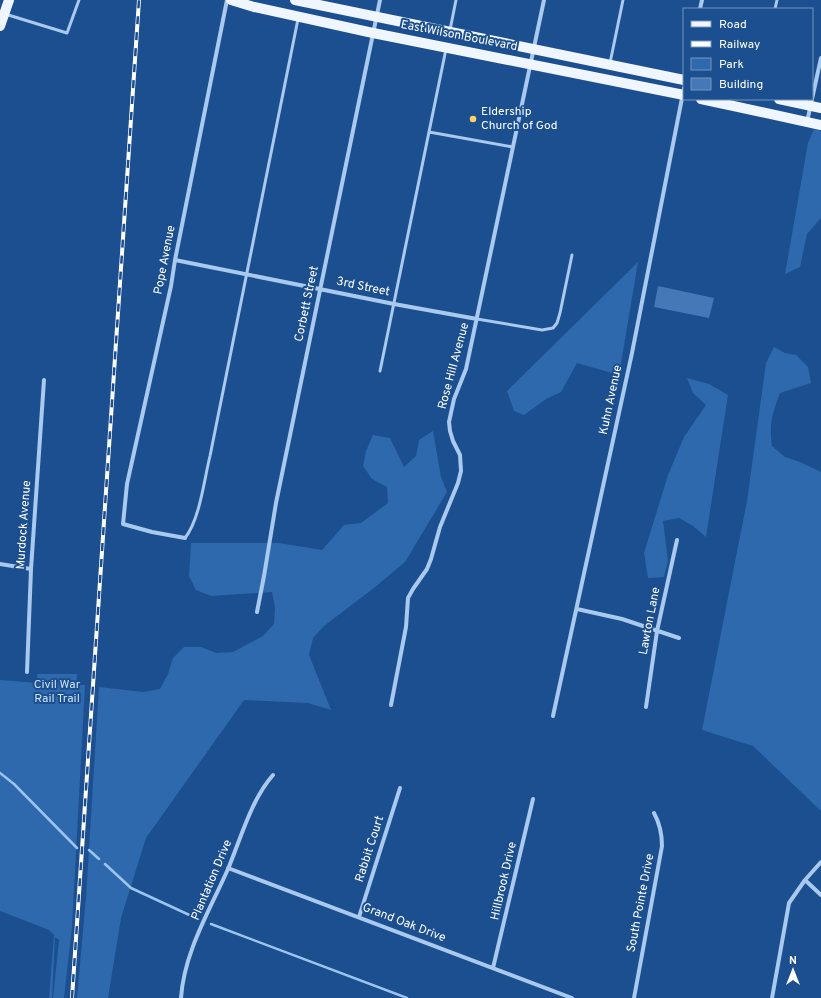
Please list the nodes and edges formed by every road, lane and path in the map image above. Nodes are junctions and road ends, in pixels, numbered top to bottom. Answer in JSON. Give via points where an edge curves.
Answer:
{"nodes":[{"id":1,"x":9,"y":0,"type":"edge"},
{"id":2,"x":79,"y":0,"type":"edge"},
{"id":3,"x":227,"y":0,"type":"edge"},
{"id":4,"x":231,"y":0,"type":"edge"},
{"id":5,"x":300,"y":0,"type":"edge"},
{"id":6,"x":380,"y":0,"type":"edge"},
{"id":7,"x":456,"y":0,"type":"edge"},
{"id":8,"x":544,"y":0,"type":"edge"},
{"id":9,"x":623,"y":0,"type":"edge"},
{"id":10,"x":4,"y":14,"type":"junction"},
{"id":11,"x":298,"y":17,"type":"junction"},
{"id":12,"x":376,"y":17,"type":"junction"},
{"id":13,"x":0,"y":26,"type":"edge"},
{"id":14,"x":450,"y":32,"type":"junction"},
{"id":15,"x":373,"y":33,"type":"junction"},
{"id":16,"x":447,"y":48,"type":"junction"},
{"id":17,"x":534,"y":49,"type":"junction"},
{"id":18,"x":821,"y":58,"type":"edge"},
{"id":19,"x":531,"y":64,"type":"junction"},
{"id":20,"x":610,"y":65,"type":"junction"},
{"id":21,"x":683,"y":80,"type":"edge"},
{"id":22,"x":683,"y":93,"type":"edge"},
{"id":23,"x":683,"y":98,"type":"edge"},
{"id":24,"x":706,"y":100,"type":"edge"},
{"id":25,"x":784,"y":100,"type":"edge"},
{"id":26,"x":816,"y":107,"type":"edge"},
{"id":27,"x":807,"y":122,"type":"junction"},
{"id":28,"x":821,"y":125,"type":"edge"},
{"id":29,"x":429,"y":132,"type":"junction"},
{"id":30,"x":513,"y":147,"type":"junction"},
{"id":31,"x":572,"y":255,"type":"dead end"},
{"id":32,"x":175,"y":260,"type":"junction"},
{"id":33,"x":247,"y":273,"type":"junction"},
{"id":34,"x":321,"y":288,"type":"junction"},
{"id":35,"x":394,"y":304,"type":"junction"},
{"id":36,"x":477,"y":319,"type":"junction"},
{"id":37,"x":380,"y":371,"type":"dead end"},
{"id":38,"x":44,"y":380,"type":"dead end"},
{"id":39,"x":185,"y":538,"type":"joint"},
{"id":40,"x":677,"y":540,"type":"dead end"},
{"id":41,"x":0,"y":564,"type":"edge"},
{"id":42,"x":31,"y":569,"type":"junction"},
{"id":43,"x":577,"y":609,"type":"junction"},
{"id":44,"x":257,"y":612,"type":"dead end"},
{"id":45,"x":657,"y":631,"type":"junction"},
{"id":46,"x":678,"y":638,"type":"dead end"},
{"id":47,"x":27,"y":672,"type":"dead end"},
{"id":48,"x":392,"y":705,"type":"dead end"},
{"id":49,"x":646,"y":707,"type":"dead end"},
{"id":50,"x":553,"y":716,"type":"dead end"},
{"id":51,"x":273,"y":775,"type":"dead end"},
{"id":52,"x":400,"y":788,"type":"dead end"},
{"id":53,"x":533,"y":799,"type":"dead end"},
{"id":54,"x":654,"y":813,"type":"dead end"},
{"id":55,"x":821,"y":862,"type":"edge"},
{"id":56,"x":228,"y":868,"type":"junction"},
{"id":57,"x":805,"y":880,"type":"junction"},
{"id":58,"x":821,"y":895,"type":"edge"},
{"id":59,"x":359,"y":917,"type":"junction"},
{"id":60,"x":493,"y":968,"type":"junction"},
{"id":61,"x":181,"y":998,"type":"edge"},
{"id":62,"x":572,"y":998,"type":"edge"},
{"id":63,"x":634,"y":998,"type":"edge"},
{"id":64,"x":772,"y":998,"type":"edge"}],
"edges":[{"from":1,"to":10,"type":"main road"},
{"from":2,"to":10,"type":"lane","via":[[67,33]]},
{"from":3,"to":32,"type":"street","name":"Pope Avenue"},
{"from":4,"to":11,"type":"main road","name":"East Wilson Boulevard"},
{"from":5,"to":12,"type":"main road","name":"East Wilson Boulevard"},
{"from":6,"to":12,"type":"street","name":"Corbett Street"},
{"from":7,"to":14,"type":"lane"},
{"from":8,"to":17,"type":"street","name":"Rose Hill Avenue"},
{"from":9,"to":20,"type":"lane"},
{"from":10,"to":13,"type":"main road"},
{"from":11,"to":15,"type":"main road","name":"East Wilson Boulevard"},
{"from":11,"to":33,"type":"lane"},
{"from":12,"to":14,"type":"main road","name":"East Wilson Boulevard"},
{"from":12,"to":15,"type":"street","name":"Corbett Street"},
{"from":14,"to":17,"type":"main road","name":"East Wilson Boulevard"},
{"from":15,"to":16,"type":"main road","name":"East Wilson Boulevard"},
{"from":15,"to":34,"type":"street","name":"Corbett Street"},
{"from":16,"to":19,"type":"main road","name":"East Wilson Boulevard"},
{"from":16,"to":29,"type":"lane"},
{"from":17,"to":19,"type":"street","name":"Rose Hill Avenue"},
{"from":17,"to":20,"type":"main road","name":"East Wilson Boulevard"},
{"from":18,"to":26,"type":"street"},
{"from":19,"to":22,"type":"main road","name":"East Wilson Boulevard"},
{"from":19,"to":30,"type":"street","name":"Rose Hill Avenue"},
{"from":20,"to":21,"type":"main road","name":"East Wilson Boulevard"},
{"from":23,"to":43,"type":"street","name":"Kuhn Avenue"},
{"from":24,"to":27,"type":"main road"},
{"from":25,"to":26,"type":"main road"},
{"from":26,"to":27,"type":"street"},
{"from":27,"to":28,"type":"main road"},
{"from":29,"to":30,"type":"lane"},
{"from":29,"to":35,"type":"lane"},
{"from":30,"to":36,"type":"street","name":"Rose Hill Avenue"},
{"from":31,"to":36,"type":"lane","via":[[560,313],[553,328],[542,330]]},
{"from":32,"to":33,"type":"street","name":"3rd Street"},
{"from":32,"to":39,"type":"street","name":"Pope Avenue","via":[[128,484],[123,524]]},
{"from":33,"to":34,"type":"street","name":"3rd Street"},
{"from":33,"to":39,"type":"lane","via":[[201,497],[190,531]]},
{"from":34,"to":35,"type":"street","name":"3rd Street"},
{"from":34,"to":44,"type":"street","name":"Corbett Street","via":[[276,503]]},
{"from":35,"to":36,"type":"street","name":"3rd Street"},
{"from":35,"to":37,"type":"lane"},
{"from":36,"to":48,"type":"street","name":"Rose Hill Avenue","via":[[466,369],[454,399],[449,422],[453,441],[460,455],[461,471],[429,564],[408,598],[406,627]]},
{"from":38,"to":42,"type":"street","name":"Murdock Avenue"},
{"from":40,"to":45,"type":"street","name":"Lawton Lane"},
{"from":41,"to":42,"type":"street"},
{"from":42,"to":47,"type":"street","name":"Murdock Avenue"},
{"from":43,"to":45,"type":"street","via":[[622,619]]},
{"from":43,"to":50,"type":"street","name":"Kuhn Avenue"},
{"from":45,"to":46,"type":"street"},
{"from":45,"to":49,"type":"street","name":"Lawton Lane"},
{"from":51,"to":56,"type":"street","name":"Plantation Drive","via":[[258,795]]},
{"from":52,"to":59,"type":"street","name":"Rabbit Court"},
{"from":53,"to":60,"type":"street","name":"Hillbrook Drive"},
{"from":54,"to":63,"type":"street","name":"South Pointe Drive","via":[[659,822],[662,846]]},
{"from":55,"to":57,"type":"street"},
{"from":56,"to":59,"type":"street","name":"Grand Oak Drive"},
{"from":56,"to":61,"type":"street","name":"Plantation Drive","via":[[190,953]]},
{"from":57,"to":58,"type":"street"},
{"from":57,"to":64,"type":"street","via":[[789,903]]},
{"from":59,"to":60,"type":"street","name":"Grand Oak Drive"},
{"from":60,"to":62,"type":"street","name":"Grand Oak Drive"}]}
